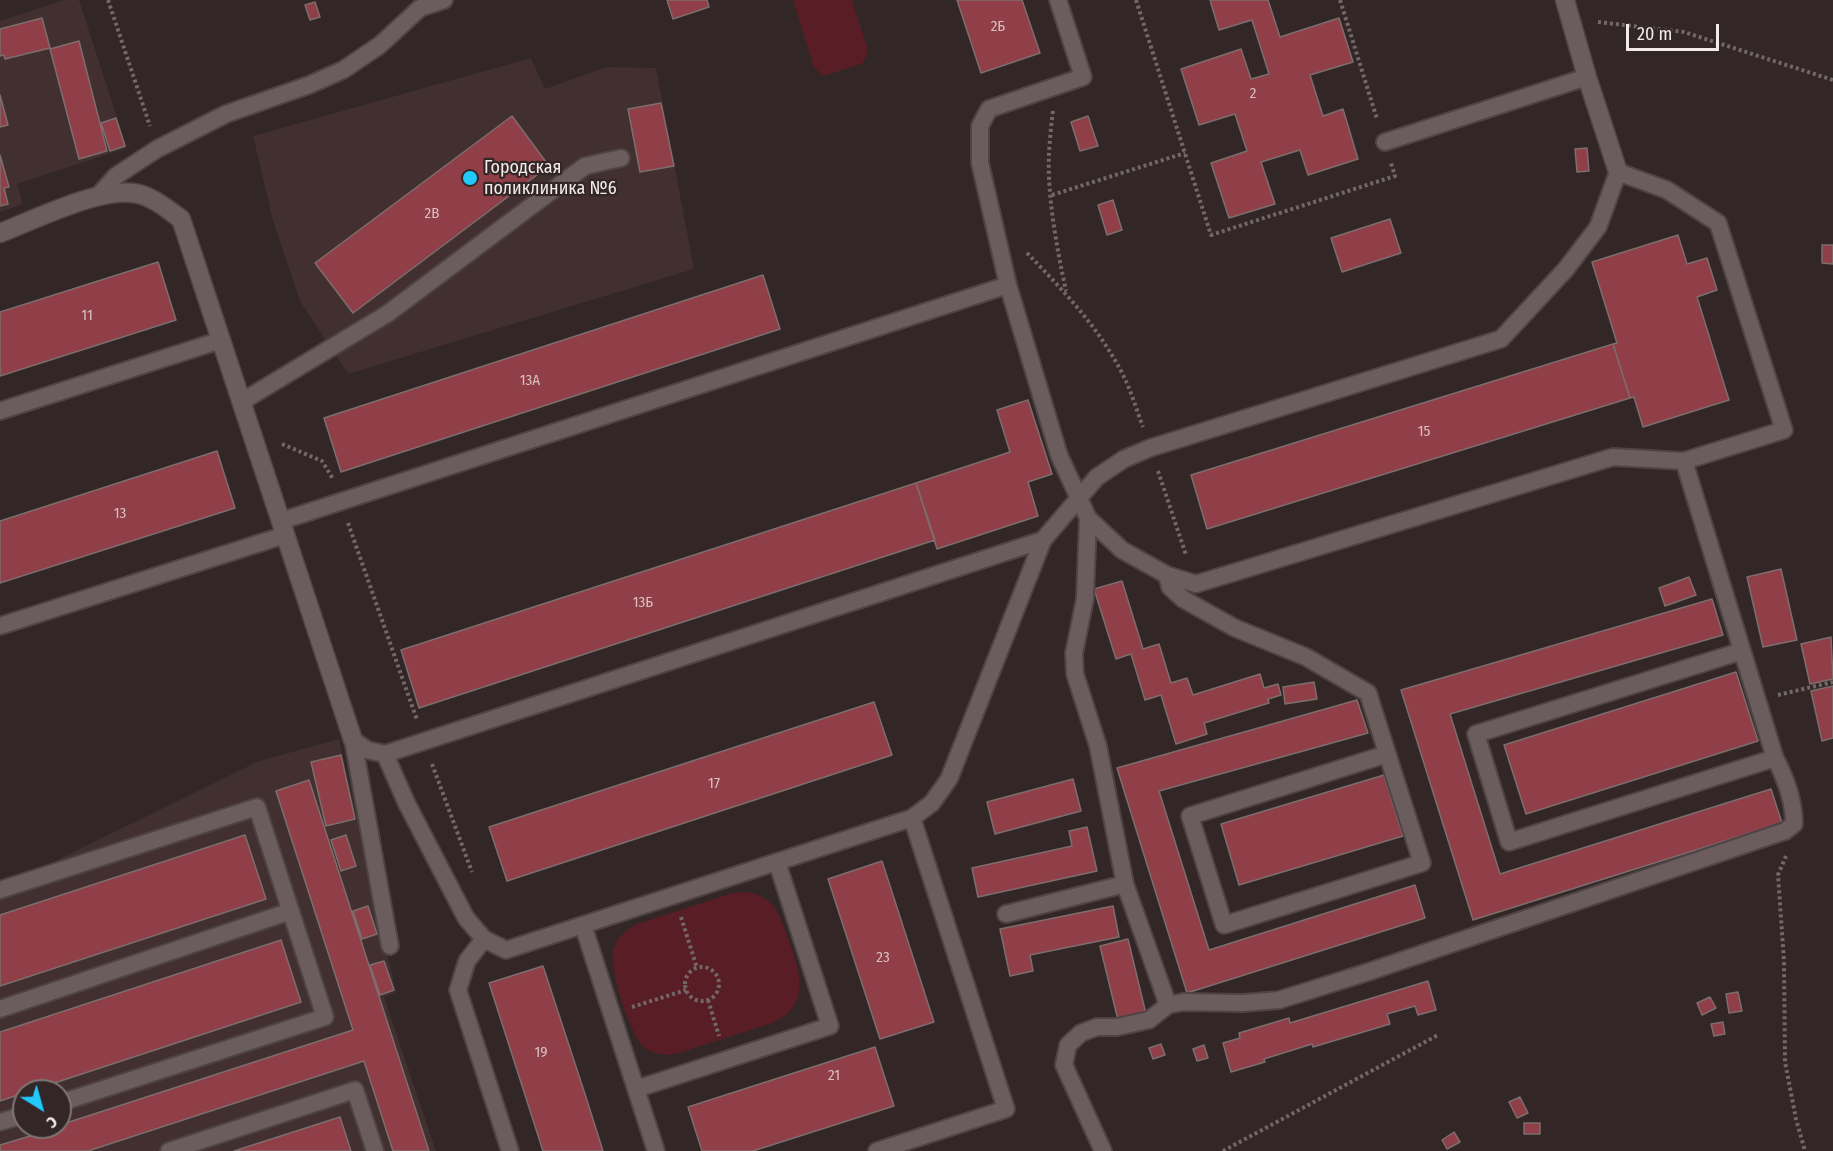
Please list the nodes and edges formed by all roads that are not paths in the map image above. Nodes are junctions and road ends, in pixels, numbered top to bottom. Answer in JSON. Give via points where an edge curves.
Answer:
{"nodes":[{"id":1,"x":444,"y":0,"type":"edge"},
{"id":2,"x":1058,"y":0,"type":"edge"},
{"id":3,"x":1565,"y":0,"type":"edge"},
{"id":4,"x":418,"y":4,"type":"edge"},
{"id":5,"x":1587,"y":78,"type":"junction"},
{"id":6,"x":1385,"y":142,"type":"road end"},
{"id":7,"x":621,"y":158,"type":"dead end"},
{"id":8,"x":1618,"y":172,"type":"junction"},
{"id":9,"x":99,"y":195,"type":"junction"},
{"id":10,"x":0,"y":233,"type":"edge"},
{"id":11,"x":1008,"y":285,"type":"junction"},
{"id":12,"x":221,"y":340,"type":"junction"},
{"id":13,"x":241,"y":402,"type":"junction"},
{"id":14,"x":0,"y":411,"type":"edge"},
{"id":15,"x":1684,"y":461,"type":"junction"},
{"id":16,"x":1080,"y":497,"type":"junction"},
{"id":17,"x":1088,"y":518,"type":"junction"},
{"id":18,"x":283,"y":528,"type":"junction"},
{"id":19,"x":1043,"y":540,"type":"junction"},
{"id":20,"x":1167,"y":575,"type":"junction"},
{"id":21,"x":0,"y":626,"type":"edge"},
{"id":22,"x":1742,"y":651,"type":"junction"},
{"id":23,"x":352,"y":740,"type":"junction"},
{"id":24,"x":385,"y":754,"type":"junction"},
{"id":25,"x":1388,"y":754,"type":"junction"},
{"id":26,"x":1775,"y":758,"type":"junction"},
{"id":27,"x":912,"y":818,"type":"junction"},
{"id":28,"x":777,"y":862,"type":"junction"},
{"id":29,"x":1125,"y":884,"type":"junction"},
{"id":30,"x":0,"y":890,"type":"edge"},
{"id":31,"x":291,"y":911,"type":"junction"},
{"id":32,"x":1006,"y":914,"type":"dead end"},
{"id":33,"x":583,"y":925,"type":"junction"},
{"id":34,"x":484,"y":939,"type":"junction"},
{"id":35,"x":390,"y":946,"type":"dead end"},
{"id":36,"x":1168,"y":1005,"type":"junction"},
{"id":37,"x":0,"y":1009,"type":"edge"},
{"id":38,"x":636,"y":1089,"type":"junction"},
{"id":39,"x":72,"y":1099,"type":"edge"},
{"id":40,"x":169,"y":1151,"type":"edge"},
{"id":41,"x":375,"y":1151,"type":"edge"},
{"id":42,"x":510,"y":1151,"type":"edge"},
{"id":43,"x":657,"y":1151,"type":"edge"},
{"id":44,"x":877,"y":1151,"type":"edge"},
{"id":45,"x":1103,"y":1151,"type":"edge"}],
"edges":[{"from":1,"to":4,"type":"lane"},
{"from":2,"to":11,"type":"lane","via":[[1083,77],[989,109],[980,126],[980,163]]},
{"from":3,"to":5,"type":"street"},
{"from":4,"to":9,"type":"lane","via":[[380,45],[343,70],[226,114],[157,149],[116,176]]},
{"from":5,"to":6,"type":"lane"},
{"from":5,"to":8,"type":"street"},
{"from":7,"to":13,"type":"lane","via":[[585,166],[387,314]]},
{"from":8,"to":15,"type":"lane","via":[[1667,190],[1718,223],[1784,430]]},
{"from":8,"to":16,"type":"lane","via":[[1598,227],[1566,269],[1501,339],[1150,448],[1097,477]]},
{"from":9,"to":10,"type":"street"},
{"from":9,"to":12,"type":"street","via":[[133,193],[160,204],[181,219]]},
{"from":11,"to":16,"type":"lane","via":[[1059,455]]},
{"from":11,"to":18,"type":"lane","via":[[340,502]]},
{"from":12,"to":13,"type":"street"},
{"from":12,"to":14,"type":"lane"},
{"from":13,"to":18,"type":"street"},
{"from":15,"to":20,"type":"lane","via":[[1613,457],[1196,584]]},
{"from":15,"to":22,"type":"lane"},
{"from":16,"to":17,"type":"lane"},
{"from":16,"to":19,"type":"lane"},
{"from":17,"to":20,"type":"lane","via":[[1122,550]]},
{"from":17,"to":29,"type":"lane","via":[[1085,599],[1074,653],[1075,675],[1098,746]]},
{"from":18,"to":21,"type":"lane"},
{"from":18,"to":23,"type":"street"},
{"from":19,"to":24,"type":"lane"},
{"from":19,"to":27,"type":"lane","via":[[949,779],[932,803]]},
{"from":20,"to":25,"type":"lane","via":[[1170,587],[1183,599],[1235,628],[1306,657],[1368,693]]},
{"from":22,"to":26,"type":"lane"},
{"from":22,"to":26,"type":"lane","via":[[1476,734],[1502,820],[1509,842]]},
{"from":23,"to":24,"type":"lane","via":[[367,750]]},
{"from":23,"to":35,"type":"lane"},
{"from":24,"to":34,"type":"lane","via":[[466,918]]},
{"from":25,"to":25,"type":"lane","via":[[1190,816],[1224,925],[1422,863]]},
{"from":26,"to":36,"type":"lane","via":[[1788,783],[1794,812],[1794,824],[1785,831],[1279,1000]]},
{"from":27,"to":28,"type":"lane"},
{"from":27,"to":44,"type":"lane","via":[[1006,1109]]},
{"from":28,"to":33,"type":"lane"},
{"from":28,"to":38,"type":"lane","via":[[830,1026]]},
{"from":29,"to":32,"type":"lane"},
{"from":29,"to":36,"type":"lane"},
{"from":30,"to":31,"type":"lane","via":[[257,807]]},
{"from":31,"to":37,"type":"lane"},
{"from":31,"to":39,"type":"lane","via":[[325,1017]]},
{"from":33,"to":34,"type":"lane","via":[[506,950]]},
{"from":33,"to":38,"type":"lane"},
{"from":34,"to":42,"type":"lane","via":[[467,961],[458,990]]},
{"from":36,"to":45,"type":"lane","via":[[1149,1020],[1097,1027],[1081,1033],[1068,1045],[1064,1065]]},
{"from":38,"to":43,"type":"lane"},
{"from":40,"to":41,"type":"lane","via":[[355,1090]]}]}
